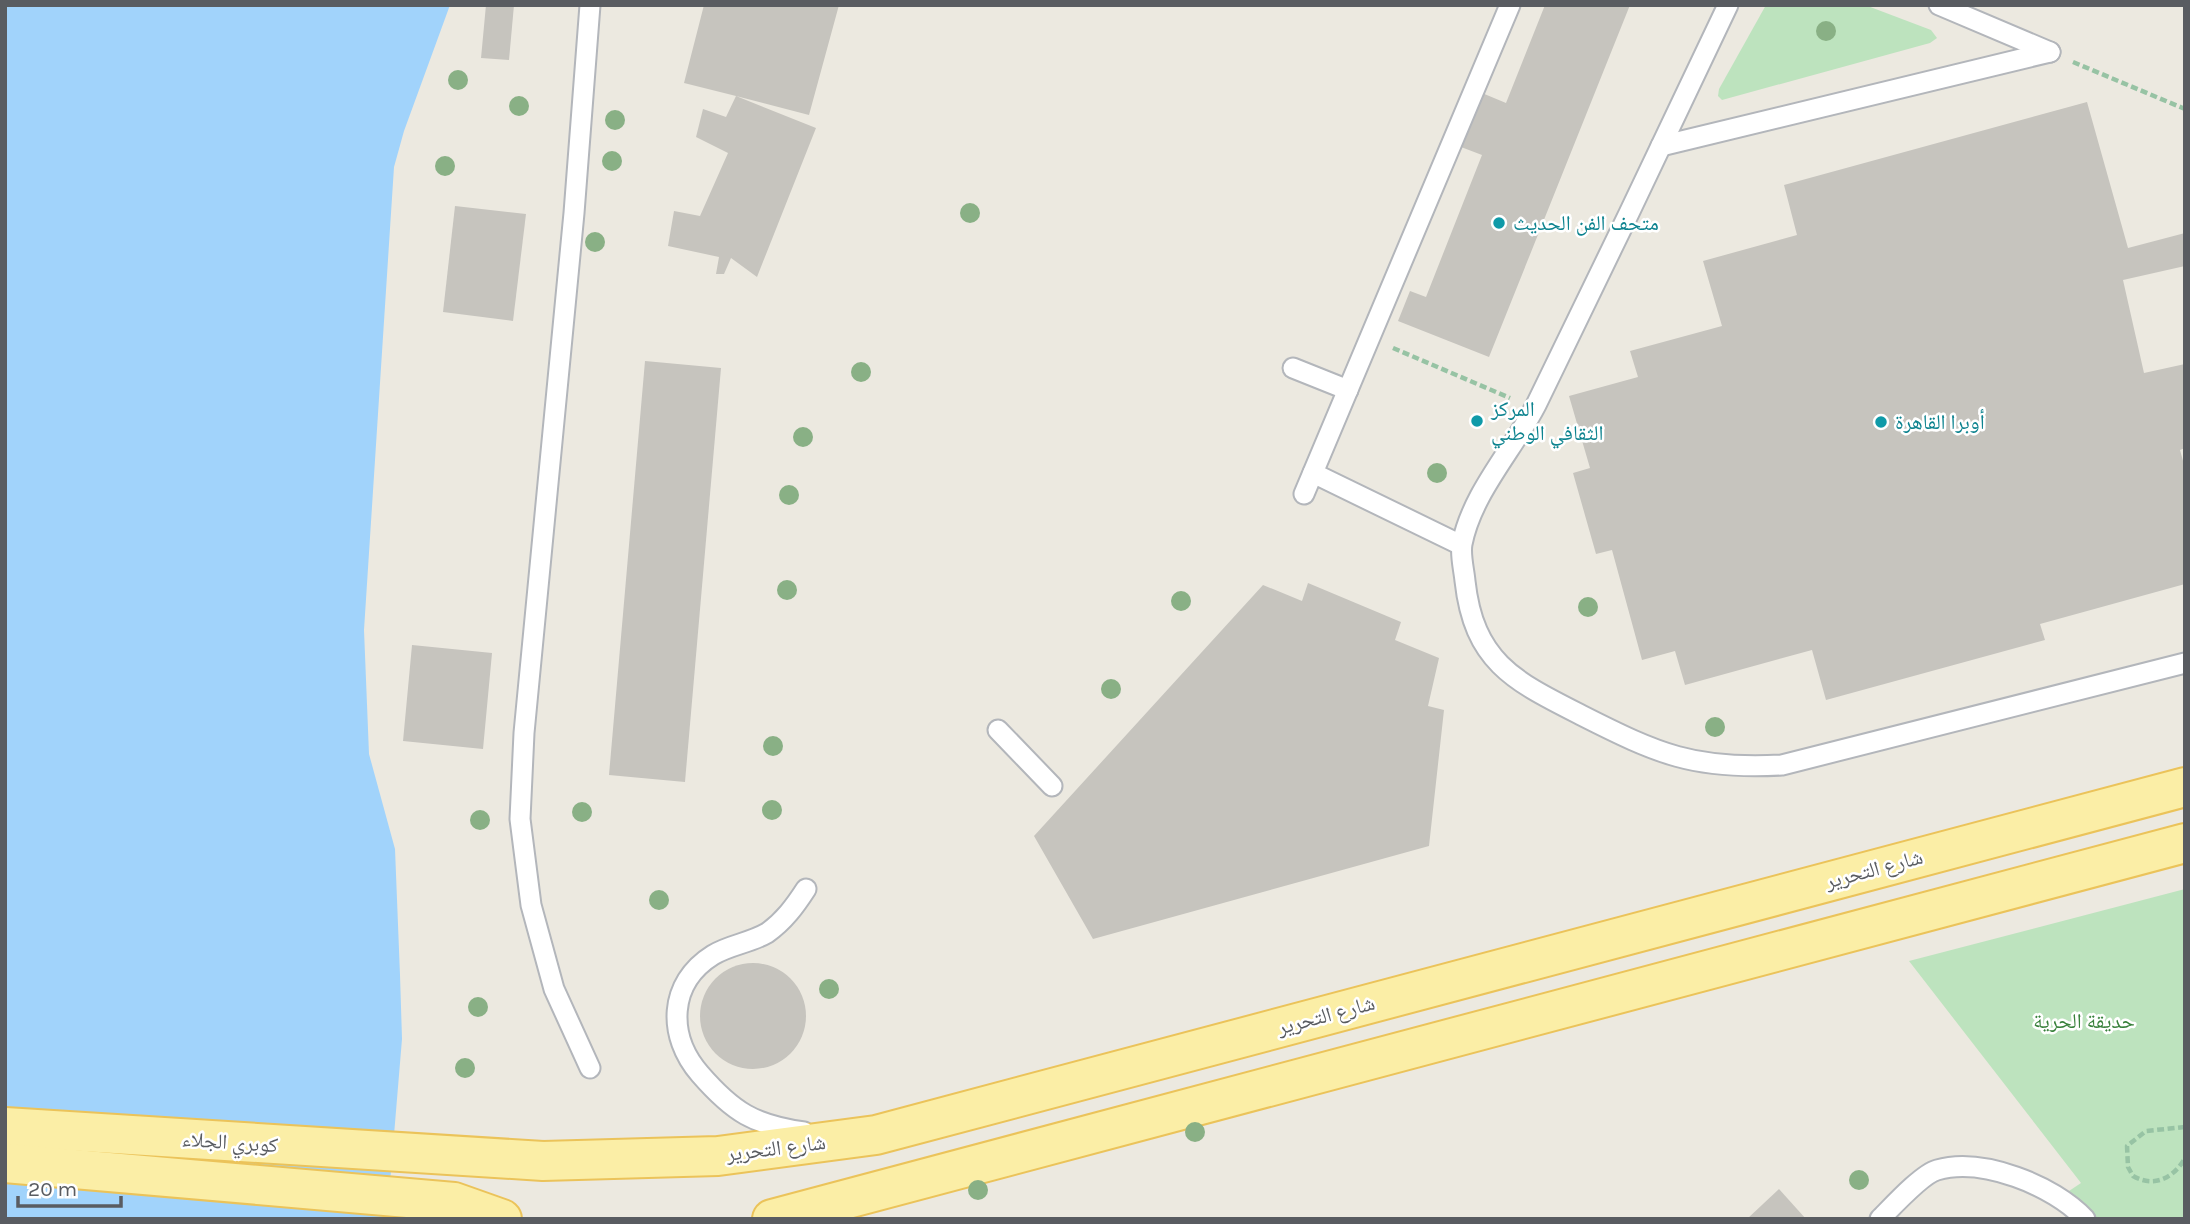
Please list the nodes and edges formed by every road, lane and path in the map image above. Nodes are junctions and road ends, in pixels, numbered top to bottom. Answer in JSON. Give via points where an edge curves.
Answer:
{"nodes":[{"id":1,"x":590,"y":5,"type":"edge"},
{"id":2,"x":1510,"y":5,"type":"edge"},
{"id":3,"x":1728,"y":5,"type":"edge"},
{"id":4,"x":1940,"y":5,"type":"edge"},
{"id":5,"x":2050,"y":52,"type":"junction"},
{"id":6,"x":2185,"y":109,"type":"edge"},
{"id":7,"x":1661,"y":146,"type":"junction"},
{"id":8,"x":1370,"y":338,"type":"junction"},
{"id":9,"x":1293,"y":368,"type":"dead end"},
{"id":10,"x":1348,"y":390,"type":"junction"},
{"id":11,"x":1534,"y":409,"type":"junction"},
{"id":12,"x":1312,"y":474,"type":"junction"},
{"id":13,"x":1304,"y":495,"type":"dead end"},
{"id":14,"x":1461,"y":545,"type":"junction"},
{"id":15,"x":2185,"y":663,"type":"edge"},
{"id":16,"x":998,"y":730,"type":"dead end"},
{"id":17,"x":1052,"y":786,"type":"dead end"},
{"id":18,"x":2185,"y":786,"type":"edge"},
{"id":19,"x":2185,"y":844,"type":"edge"},
{"id":20,"x":806,"y":889,"type":"dead end"},
{"id":21,"x":590,"y":1068,"type":"dead end"},
{"id":22,"x":5,"y":1127,"type":"edge"},
{"id":23,"x":2185,"y":1127,"type":"edge"},
{"id":24,"x":876,"y":1135,"type":"junction"},
{"id":25,"x":455,"y":1157,"type":"joint"},
{"id":26,"x":2185,"y":1158,"type":"edge"},
{"id":27,"x":5,"y":1163,"type":"edge"},
{"id":28,"x":502,"y":1219,"type":"edge"},
{"id":29,"x":772,"y":1219,"type":"edge"},
{"id":30,"x":1880,"y":1219,"type":"edge"},
{"id":31,"x":2085,"y":1219,"type":"edge"}],
"edges":[{"from":1,"to":21,"type":"lane","via":[[520,819],[531,905],[554,989]]},
{"from":2,"to":8,"type":"lane"},
{"from":3,"to":7,"type":"lane"},
{"from":4,"to":5,"type":"lane"},
{"from":5,"to":6,"type":"path"},
{"from":5,"to":7,"type":"lane"},
{"from":7,"to":11,"type":"lane"},
{"from":8,"to":10,"type":"lane"},
{"from":8,"to":11,"type":"path"},
{"from":9,"to":10,"type":"lane"},
{"from":10,"to":12,"type":"lane"},
{"from":11,"to":14,"type":"lane","via":[[1479,500]]},
{"from":12,"to":13,"type":"lane"},
{"from":12,"to":14,"type":"lane"},
{"from":14,"to":15,"type":"lane","via":[[1468,605],[1487,653],[1528,688],[1646,747],[1690,762],[1735,768],[1782,765]]},
{"from":16,"to":17,"type":"lane"},
{"from":18,"to":24,"type":"main road","name":"شارع التحرير"},
{"from":19,"to":29,"type":"main road"},
{"from":20,"to":24,"type":"lane","via":[[790,914],[767,933],[715,953],[694,969],[680,992],[675,1017],[692,1065],[725,1103],[770,1127]]},
{"from":22,"to":25,"type":"main road","name":"كوبري الجلاء"},
{"from":23,"to":26,"type":"path","via":[[2146,1131],[2127,1146],[2126,1157],[2133,1176],[2151,1182],[2171,1175]]},
{"from":24,"to":25,"type":"main road","name":"شارع التحرير","via":[[718,1156],[630,1161]]},
{"from":27,"to":28,"type":"main road","name":"كوبري الجلاء","via":[[454,1202]]},
{"from":30,"to":31,"type":"lane","via":[[1934,1170],[1975,1166],[2044,1191]]}]}
